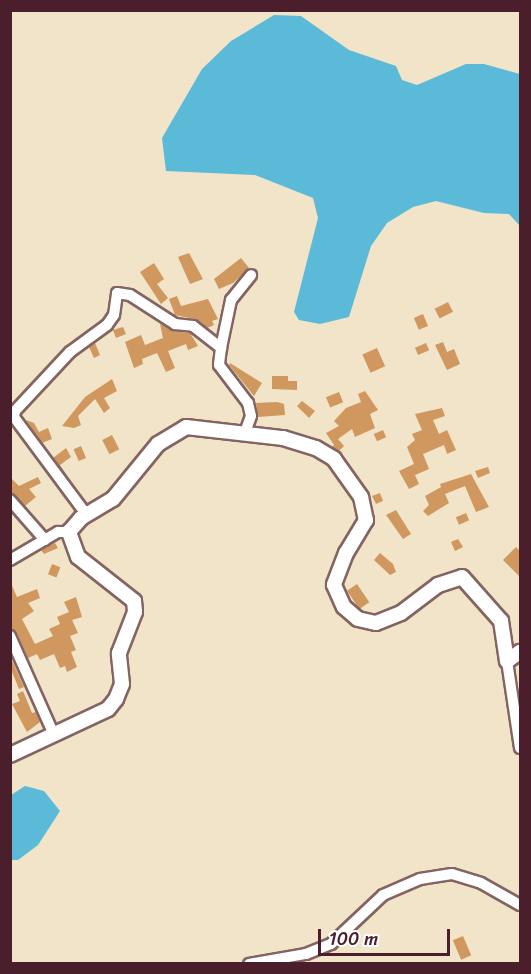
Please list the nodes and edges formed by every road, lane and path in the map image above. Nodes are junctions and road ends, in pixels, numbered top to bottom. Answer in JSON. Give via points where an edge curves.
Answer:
{"nodes":[{"id":1,"x":252,"y":275,"type":"dead end"},
{"id":2,"x":221,"y":348,"type":"junction"},
{"id":3,"x":244,"y":435,"type":"junction"},
{"id":4,"x":10,"y":500,"type":"edge"},
{"id":5,"x":86,"y":514,"type":"junction"},
{"id":6,"x":69,"y":532,"type":"junction"},
{"id":7,"x":45,"y":540,"type":"junction"},
{"id":8,"x":10,"y":560,"type":"edge"},
{"id":9,"x":10,"y":636,"type":"edge"},
{"id":10,"x":520,"y":652,"type":"edge"},
{"id":11,"x":507,"y":661,"type":"junction"},
{"id":12,"x":54,"y":735,"type":"junction"},
{"id":13,"x":520,"y":748,"type":"edge"},
{"id":14,"x":10,"y":754,"type":"edge"},
{"id":15,"x":520,"y":905,"type":"edge"},
{"id":16,"x":249,"y":963,"type":"edge"}],
"edges":[{"from":1,"to":2,"type":"street","via":[[231,300]]},
{"from":2,"to":3,"type":"street","via":[[219,365],[248,403],[251,416]]},
{"from":2,"to":5,"type":"street","via":[[193,326],[175,324],[130,295],[117,293],[114,315],[107,325],[70,352],[15,411],[14,417]]},
{"from":3,"to":5,"type":"street","via":[[186,427],[170,434],[114,499]]},
{"from":3,"to":11,"type":"street","via":[[283,438],[316,448],[347,473],[361,497],[366,520],[346,553],[334,585],[344,607],[358,619],[376,623],[401,613],[438,585],[462,577],[501,621]]},
{"from":4,"to":7,"type":"street"},
{"from":5,"to":6,"type":"street"},
{"from":6,"to":7,"type":"street"},
{"from":6,"to":12,"type":"street","via":[[78,557],[125,591],[134,601],[135,612],[121,643],[122,684],[116,699],[108,709]]},
{"from":7,"to":8,"type":"street"},
{"from":9,"to":12,"type":"street"},
{"from":10,"to":11,"type":"street"},
{"from":11,"to":13,"type":"street"},
{"from":12,"to":14,"type":"street"},
{"from":15,"to":16,"type":"street","via":[[481,882],[452,874],[420,879],[383,895],[331,944],[306,954]]}]}
